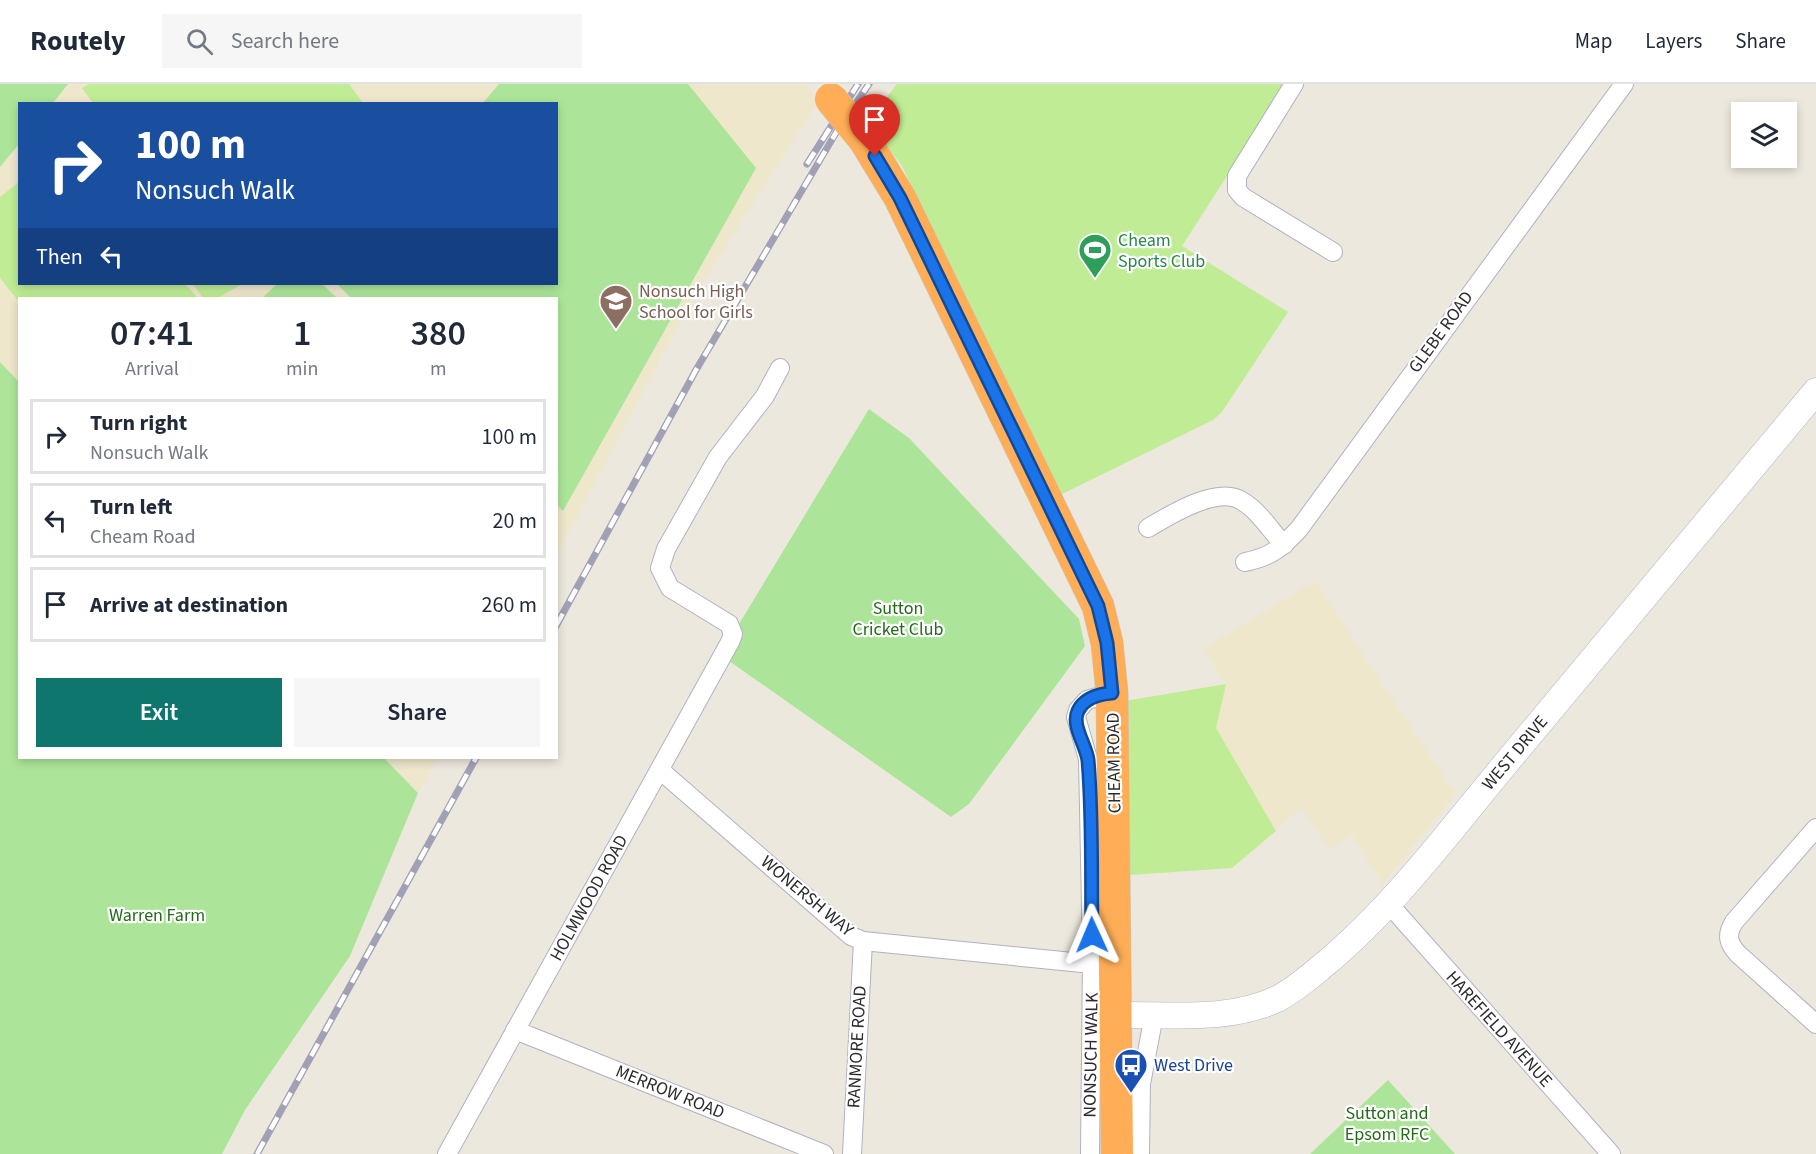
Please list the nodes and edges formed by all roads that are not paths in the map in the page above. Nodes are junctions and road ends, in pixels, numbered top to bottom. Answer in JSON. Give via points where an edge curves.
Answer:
{"nodes":[{"id":1,"x":1294,"y":84,"type":"edge"},
{"id":2,"x":1624,"y":84,"type":"edge"},
{"id":3,"x":826,"y":91,"type":"edge"},
{"id":4,"x":1333,"y":252,"type":"dead end"},
{"id":5,"x":780,"y":368,"type":"dead end"},
{"id":6,"x":1816,"y":391,"type":"edge"},
{"id":7,"x":1148,"y":528,"type":"dead end"},
{"id":8,"x":1284,"y":545,"type":"junction"},
{"id":9,"x":1245,"y":562,"type":"dead end"},
{"id":10,"x":1112,"y":693,"type":"junction"},
{"id":11,"x":660,"y":770,"type":"junction"},
{"id":12,"x":1816,"y":828,"type":"edge"},
{"id":13,"x":1388,"y":903,"type":"junction"},
{"id":14,"x":863,"y":941,"type":"junction"},
{"id":15,"x":1092,"y":964,"type":"junction"},
{"id":16,"x":1118,"y":1015,"type":"junction"},
{"id":17,"x":1154,"y":1015,"type":"junction"},
{"id":18,"x":1816,"y":1024,"type":"edge"},
{"id":19,"x":515,"y":1030,"type":"junction"},
{"id":20,"x":447,"y":1154,"type":"edge"},
{"id":21,"x":824,"y":1154,"type":"edge"},
{"id":22,"x":852,"y":1154,"type":"edge"},
{"id":23,"x":1090,"y":1154,"type":"edge"},
{"id":24,"x":1118,"y":1154,"type":"edge"},
{"id":25,"x":1140,"y":1154,"type":"edge"},
{"id":26,"x":1611,"y":1154,"type":"edge"}],
"edges":[{"from":1,"to":4,"type":"street","via":[[1269,139],[1237,176],[1237,190]]},
{"from":2,"to":8,"type":"street","name":"GLEBE ROAD"},
{"from":3,"to":10,"type":"highway","name":"CHEAM ROAD","bridge":true,"via":[[864,139],[900,198],[1098,606],[1107,643]]},
{"from":5,"to":11,"type":"street","name":"HOLMWOOD ROAD","via":[[765,396],[718,457],[666,549],[660,568],[670,588],[729,624],[733,634]]},
{"from":6,"to":13,"type":"street","name":"WEST DRIVE"},
{"from":7,"to":8,"type":"street","via":[[1169,515],[1222,495],[1242,500]]},
{"from":8,"to":9,"type":"street","name":"GLEBE ROAD","via":[[1265,558]]},
{"from":10,"to":15,"type":"street","name":"NONSUCH WALK","via":[[1087,700],[1076,717],[1088,759]]},
{"from":10,"to":16,"type":"highway","name":"CHEAM ROAD"},
{"from":11,"to":14,"type":"street","name":"WONERSH WAY","via":[[852,936]]},
{"from":11,"to":19,"type":"street","name":"HOLMWOOD ROAD"},
{"from":12,"to":18,"type":"street","via":[[1729,931],[1732,948]]},
{"from":13,"to":17,"type":"street","name":"WEST DRIVE","via":[[1347,945],[1295,989],[1278,998],[1241,1010],[1178,1017]]},
{"from":13,"to":26,"type":"street","name":"HAREFIELD AVENUE"},
{"from":14,"to":15,"type":"street","name":"WONERSH WAY"},
{"from":14,"to":22,"type":"street","name":"RANMORE ROAD"},
{"from":15,"to":23,"type":"street","name":"NONSUCH WALK"},
{"from":16,"to":17,"type":"street","name":"WEST DRIVE"},
{"from":16,"to":24,"type":"highway","name":"CHEAM ROAD"},
{"from":17,"to":25,"type":"street","via":[[1141,1084]]},
{"from":19,"to":20,"type":"street","name":"HOLMWOOD ROAD"},
{"from":19,"to":21,"type":"street","name":"MERROW ROAD"}]}
